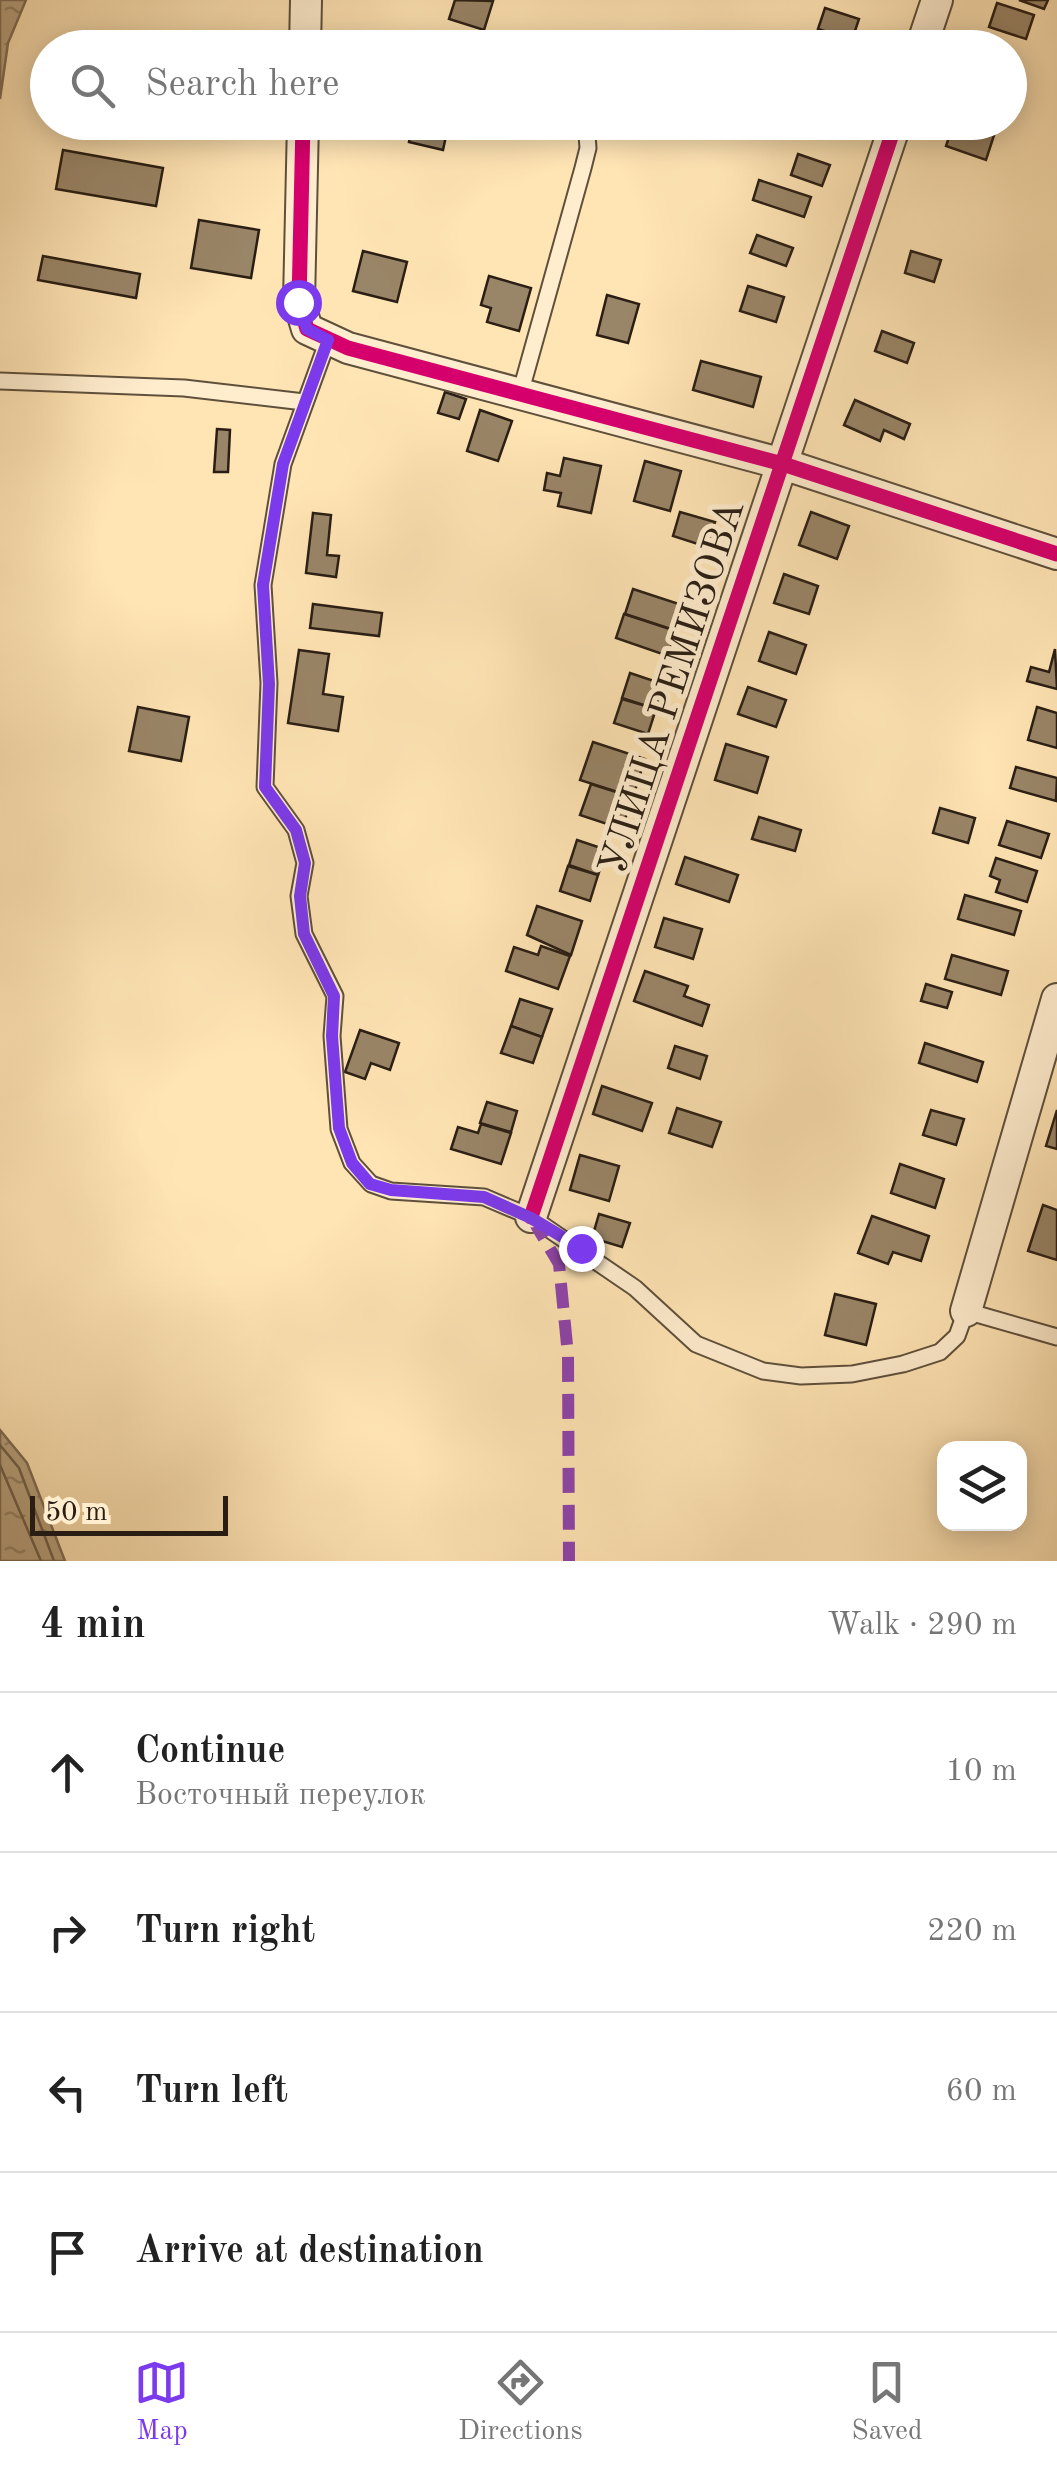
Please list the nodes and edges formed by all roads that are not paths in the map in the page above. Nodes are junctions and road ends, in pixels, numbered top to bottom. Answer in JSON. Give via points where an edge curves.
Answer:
{"nodes":[{"id":1,"x":306,"y":0,"type":"edge"},
{"id":2,"x":937,"y":0,"type":"edge"},
{"id":3,"x":305,"y":30,"type":"edge"},
{"id":4,"x":927,"y":30,"type":"edge"},
{"id":5,"x":302,"y":140,"type":"edge"},
{"id":6,"x":587,"y":140,"type":"edge"},
{"id":7,"x":890,"y":140,"type":"edge"},
{"id":8,"x":328,"y":340,"type":"junction"},
{"id":9,"x":0,"y":382,"type":"edge"},
{"id":10,"x":520,"y":394,"type":"junction"},
{"id":11,"x":304,"y":402,"type":"junction"},
{"id":12,"x":783,"y":464,"type":"junction"},
{"id":13,"x":1057,"y":554,"type":"edge"},
{"id":14,"x":1057,"y":999,"type":"edge"},
{"id":15,"x":531,"y":1218,"type":"junction"},
{"id":16,"x":966,"y":1310,"type":"junction"},
{"id":17,"x":1057,"y":1337,"type":"edge"}],
"edges":[{"from":1,"to":3,"type":"street"},
{"from":2,"to":4,"type":"street"},
{"from":5,"to":8,"type":"street","via":[[298,302],[307,329]]},
{"from":6,"to":10,"type":"lane"},
{"from":7,"to":12,"type":"street","name":"УЛИЦА РЕМИЗОВА"},
{"from":8,"to":10,"type":"street"},
{"from":8,"to":11,"type":"lane"},
{"from":9,"to":11,"type":"lane","via":[[184,388]]},
{"from":10,"to":12,"type":"street"},
{"from":11,"to":15,"type":"lane","via":[[283,464],[263,585],[269,684],[265,787],[296,830],[305,863],[304,934],[334,996],[339,1128],[352,1163],[370,1184],[484,1197]]},
{"from":12,"to":13,"type":"street"},
{"from":12,"to":15,"type":"street","name":"УЛИЦА РЕМИЗОВА"},
{"from":14,"to":16,"type":"street"},
{"from":15,"to":16,"type":"lane","via":[[634,1288],[696,1344],[763,1371],[835,1374],[903,1364],[940,1352],[958,1336]]},
{"from":16,"to":17,"type":"lane"}]}
